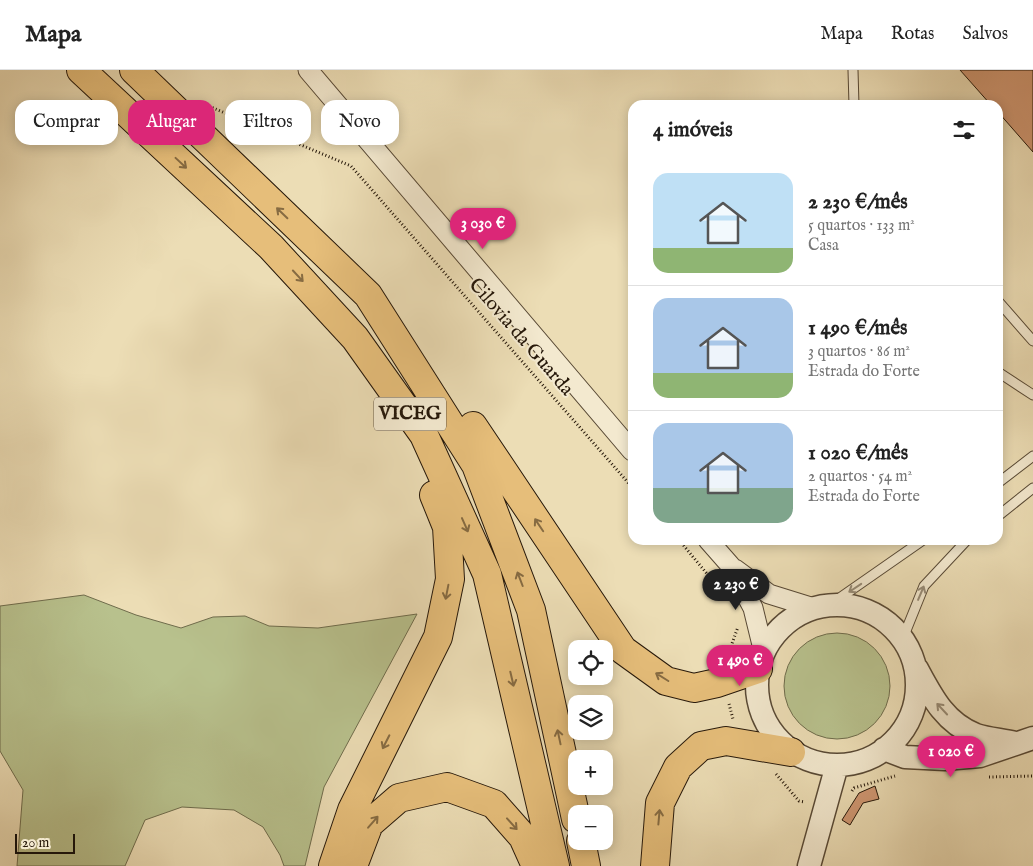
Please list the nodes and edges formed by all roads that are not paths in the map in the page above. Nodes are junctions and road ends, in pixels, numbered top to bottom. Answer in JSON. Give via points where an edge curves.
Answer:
{"nodes":[{"id":1,"x":81,"y":70,"type":"edge"},
{"id":2,"x":134,"y":70,"type":"edge"},
{"id":3,"x":308,"y":70,"type":"edge"},
{"id":4,"x":854,"y":70,"type":"edge"},
{"id":5,"x":854,"y":100,"type":"edge"},
{"id":6,"x":368,"y":295,"type":"junction"},
{"id":7,"x":1003,"y":307,"type":"edge"},
{"id":8,"x":355,"y":338,"type":"junction"},
{"id":9,"x":1033,"y":341,"type":"edge"},
{"id":10,"x":1003,"y":375,"type":"edge"},
{"id":11,"x":1033,"y":395,"type":"edge"},
{"id":12,"x":628,"y":446,"type":"edge"},
{"id":13,"x":1033,"y":456,"type":"edge"},
{"id":14,"x":1003,"y":479,"type":"edge"},
{"id":15,"x":1033,"y":488,"type":"edge"},
{"id":16,"x":1003,"y":512,"type":"edge"},
{"id":17,"x":712,"y":545,"type":"edge"},
{"id":18,"x":915,"y":545,"type":"edge"},
{"id":19,"x":962,"y":545,"type":"edge"},
{"id":20,"x":730,"y":565,"type":"junction"},
{"id":21,"x":824,"y":605,"type":"junction"},
{"id":22,"x":903,"y":638,"type":"junction"},
{"id":23,"x":761,"y":659,"type":"junction"},
{"id":24,"x":917,"y":669,"type":"junction"},
{"id":25,"x":1024,"y":740,"type":"edge"},
{"id":26,"x":884,"y":749,"type":"junction"},
{"id":27,"x":791,"y":752,"type":"junction"},
{"id":28,"x":837,"y":765,"type":"junction"},
{"id":29,"x":573,"y":805,"type":"edge"},
{"id":30,"x":583,"y":850,"type":"edge"},
{"id":31,"x":811,"y":865,"type":"edge"},
{"id":32,"x":333,"y":866,"type":"edge"},
{"id":33,"x":353,"y":866,"type":"edge"},
{"id":34,"x":536,"y":866,"type":"edge"},
{"id":35,"x":555,"y":866,"type":"edge"},
{"id":36,"x":586,"y":866,"type":"edge"},
{"id":37,"x":655,"y":866,"type":"edge"}],
"edges":[{"from":1,"to":8,"type":"highway","number":"VICEG","one_way":true,"via":[[271,247]]},
{"from":6,"to":2,"type":"highway","number":"VICEG","one_way":true},
{"from":3,"to":12,"type":"street"},
{"from":4,"to":5,"type":"lane"},
{"from":23,"to":6,"type":"highway","one_way":true,"via":[[722,681],[694,688],[666,681],[623,650],[438,373]]},
{"from":29,"to":6,"type":"highway","number":"VICEG","one_way":true,"via":[[531,610],[476,466]]},
{"from":7,"to":9,"type":"lane"},
{"from":8,"to":32,"type":"highway","one_way":true,"via":[[416,448],[446,527],[450,578],[438,637],[352,810]]},
{"from":8,"to":35,"type":"highway","number":"VICEG","one_way":true,"via":[[424,435],[487,574]]},
{"from":10,"to":11,"type":"lane"},
{"from":13,"to":14,"type":"lane"},
{"from":15,"to":16,"type":"lane"},
{"from":17,"to":20,"type":"street"},
{"from":18,"to":21,"type":"lane","one_way":true},
{"from":22,"to":19,"type":"lane","one_way":true,"via":[[924,586]]},
{"from":20,"to":21,"type":"street","via":[[769,594]]},
{"from":20,"to":23,"type":"street","via":[[753,608]]},
{"from":21,"to":22,"type":"street","via":[[862,608],[885,620]]},
{"from":21,"to":23,"type":"street","via":[[784,627]]},
{"from":22,"to":24,"type":"street"},
{"from":23,"to":27,"type":"street","via":[[760,706],[771,732]]},
{"from":25,"to":24,"type":"street","one_way":true,"via":[[977,735],[957,725],[934,701]]},
{"from":24,"to":26,"type":"street","via":[[914,703],[904,728]]},
{"from":25,"to":26,"type":"street","via":[[980,756],[945,759],[906,757]]},
{"from":26,"to":28,"type":"street","via":[[864,761]]},
{"from":27,"to":28,"type":"street"},
{"from":37,"to":27,"type":"highway","one_way":true,"via":[[660,803],[678,767],[702,746],[726,740]]},
{"from":28,"to":31,"type":"street"},
{"from":30,"to":36,"type":"highway"},
{"from":33,"to":34,"type":"highway","one_way":true,"via":[[369,824],[399,798],[447,786],[494,804],[523,837]]}]}
